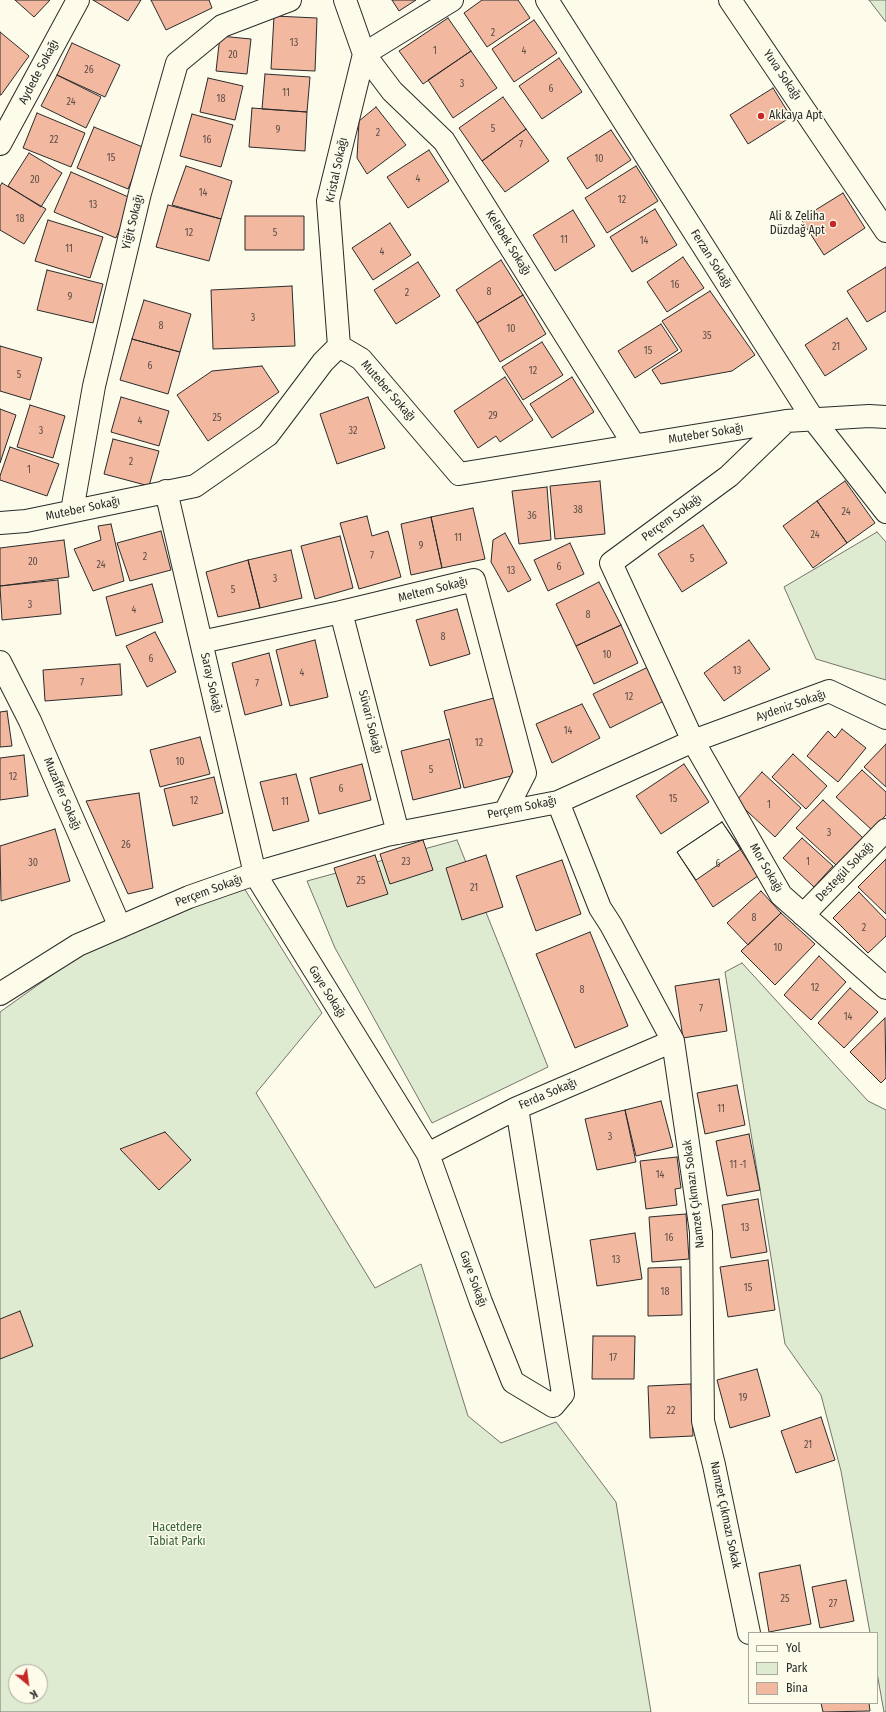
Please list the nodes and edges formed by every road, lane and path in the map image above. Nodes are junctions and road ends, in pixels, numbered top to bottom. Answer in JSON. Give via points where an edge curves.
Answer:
{"nodes":[{"id":1,"x":78,"y":0,"type":"edge"},
{"id":2,"x":290,"y":0,"type":"edge"},
{"id":3,"x":345,"y":0,"type":"edge"},
{"id":4,"x":452,"y":0,"type":"edge"},
{"id":5,"x":547,"y":0,"type":"edge"},
{"id":6,"x":730,"y":0,"type":"edge"},
{"id":7,"x":364,"y":54,"type":"junction"},
{"id":8,"x":0,"y":144,"type":"edge"},
{"id":9,"x":886,"y":231,"type":"edge"},
{"id":10,"x":339,"y":346,"type":"junction"},
{"id":11,"x":886,"y":417,"type":"edge"},
{"id":12,"x":813,"y":419,"type":"junction"},
{"id":13,"x":786,"y":421,"type":"junction"},
{"id":14,"x":634,"y":446,"type":"junction"},
{"id":15,"x":166,"y":491,"type":"junction"},
{"id":16,"x":72,"y":511,"type":"junction"},
{"id":17,"x":886,"y":512,"type":"edge"},
{"id":18,"x":0,"y":523,"type":"edge"},
{"id":19,"x":342,"y":612,"type":"junction"},
{"id":20,"x":201,"y":642,"type":"junction"},
{"id":21,"x":0,"y":662,"type":"edge"},
{"id":22,"x":886,"y":718,"type":"edge"},
{"id":23,"x":693,"y":741,"type":"junction"},
{"id":24,"x":558,"y":802,"type":"junction"},
{"id":25,"x":505,"y":812,"type":"junction"},
{"id":26,"x":886,"y":830,"type":"edge"},
{"id":27,"x":398,"y":833,"type":"junction"},
{"id":28,"x":255,"y":874,"type":"junction"},
{"id":29,"x":803,"y":915,"type":"junction"},
{"id":30,"x":120,"y":927,"type":"junction"},
{"id":31,"x":886,"y":988,"type":"edge"},
{"id":32,"x":0,"y":994,"type":"edge"},
{"id":33,"x":673,"y":1041,"type":"junction"},
{"id":34,"x":517,"y":1108,"type":"junction"},
{"id":35,"x":428,"y":1154,"type":"junction"},
{"id":36,"x":749,"y":1632,"type":"edge"}],
"edges":[{"from":1,"to":8,"type":"street","name":"Aydede Sokağı"},
{"from":2,"to":16,"type":"street","name":"Yiğit Sokağı","via":[[222,26],[177,63],[140,193],[94,386]]},
{"from":3,"to":7,"type":"street"},
{"from":4,"to":7,"type":"street"},
{"from":5,"to":12,"type":"street","name":"Ferzan Sokağı"},
{"from":6,"to":9,"type":"street","name":"Yuva Sokağı"},
{"from":7,"to":10,"type":"street","name":"Kristal Sokağı","via":[[328,201]]},
{"from":7,"to":14,"type":"street","name":"Kelebek Sokağı","via":[[392,91],[444,141]]},
{"from":10,"to":14,"type":"street","name":"Muteber Sokağı","via":[[361,359],[459,474]]},
{"from":10,"to":15,"type":"street","name":"Muteber Sokağı","via":[[323,362],[268,435],[195,486]]},
{"from":11,"to":12,"type":"street"},
{"from":12,"to":13,"type":"street","name":"Muteber Sokağı"},
{"from":12,"to":17,"type":"street","name":"Ferzan Sokağı"},
{"from":13,"to":14,"type":"street","name":"Muteber Sokağı"},
{"from":13,"to":23,"type":"street","name":"Perçem Sokağı","via":[[729,476],[611,563]]},
{"from":15,"to":16,"type":"street","name":"Muteber Sokağı"},
{"from":15,"to":20,"type":"street","name":"Saray Sokağı"},
{"from":16,"to":18,"type":"street","name":"Muteber Sokağı","via":[[26,521]]},
{"from":19,"to":20,"type":"street","name":"Meltem Sokağı"},
{"from":19,"to":25,"type":"street","name":"Meltem Sokağı","via":[[474,580],[525,773]]},
{"from":19,"to":27,"type":"street","name":"Süvari Sokağı"},
{"from":20,"to":28,"type":"street","name":"Saray Sokağı"},
{"from":21,"to":30,"type":"street","name":"Muzaffer Sokağı","via":[[30,720]]},
{"from":22,"to":23,"type":"street","name":"Aydeniz Sokağı","via":[[829,691]]},
{"from":23,"to":24,"type":"street","name":"Perçem Sokağı"},
{"from":23,"to":29,"type":"street","name":"Mor Sokağı","via":[[781,895]]},
{"from":24,"to":25,"type":"street","name":"Perçem Sokağı"},
{"from":24,"to":33,"type":"street","name":"Namzet Çıkmazı Sokak","via":[[600,908],[612,924]]},
{"from":25,"to":27,"type":"street","name":"Perçem Sokağı"},
{"from":26,"to":29,"type":"street","name":"Destegül Sokağı"},
{"from":27,"to":28,"type":"street","name":"Perçem Sokağı"},
{"from":28,"to":30,"type":"street","name":"Perçem Sokağı","via":[[189,897]]},
{"from":28,"to":35,"type":"street","name":"Gaye Sokağı"},
{"from":29,"to":31,"type":"street","name":"Mor Sokağı"},
{"from":30,"to":32,"type":"street","name":"Perçem Sokağı","via":[[78,945]]},
{"from":33,"to":34,"type":"street","name":"Ferda Sokağı"},
{"from":33,"to":36,"type":"street","name":"Namzet Çıkmazı Sokak","via":[[701,1232],[703,1421]]},
{"from":34,"to":35,"type":"street","name":"Ferda Sokağı"},
{"from":34,"to":35,"type":"street","name":"Gaye Sokağı","via":[[563,1394],[553,1406],[513,1382],[481,1302]]}]}
